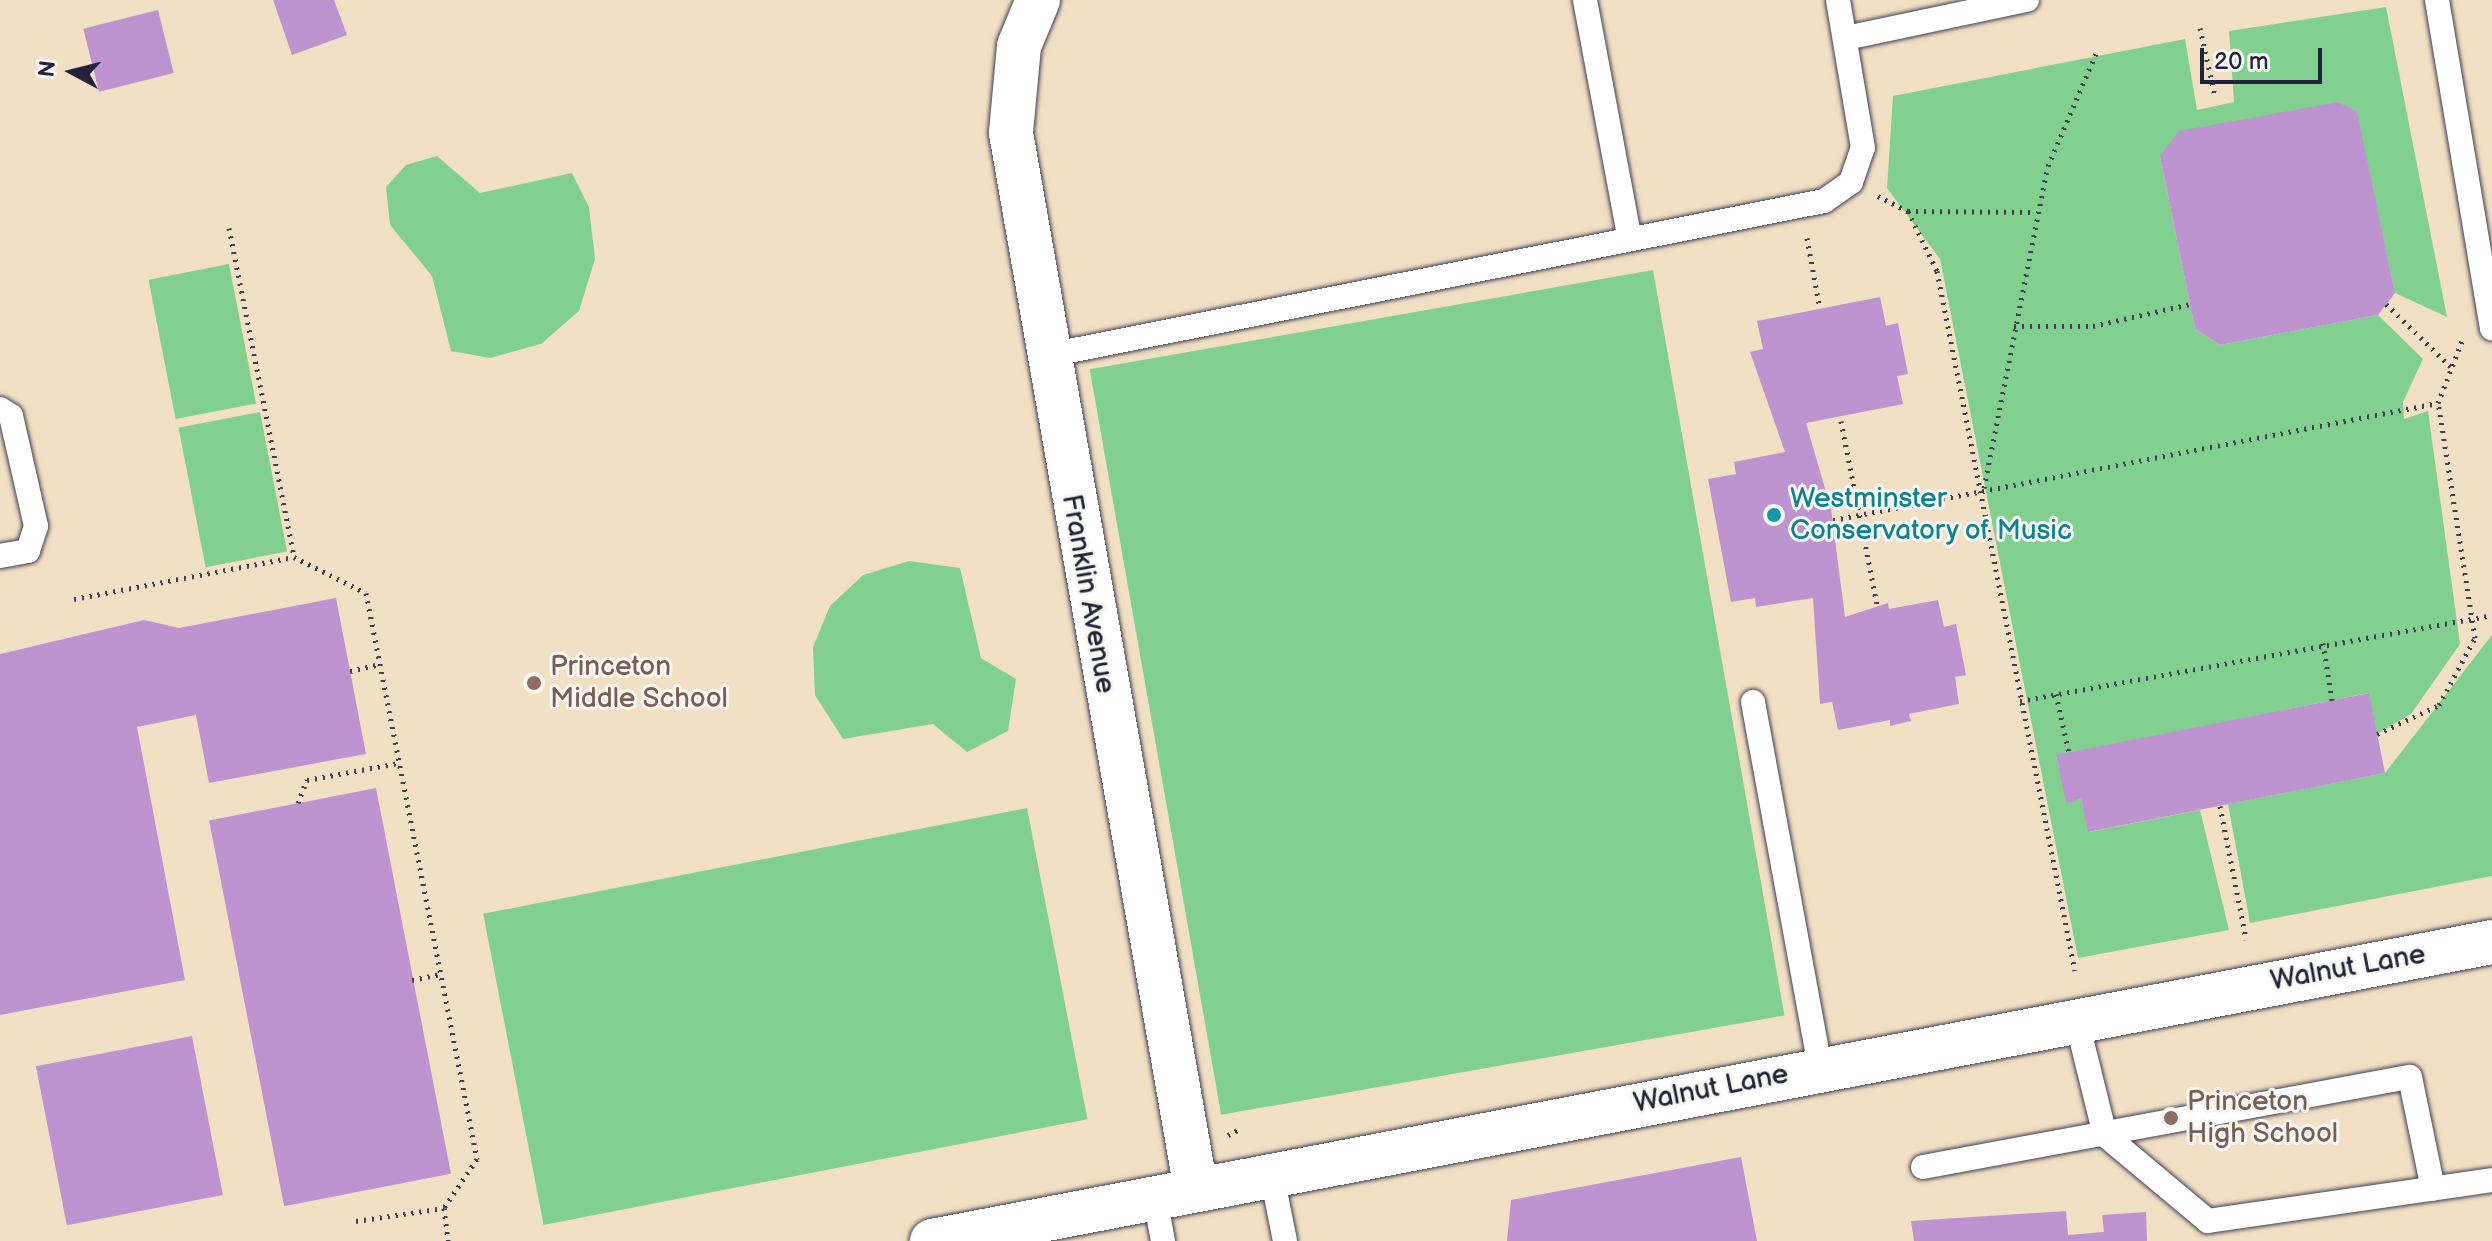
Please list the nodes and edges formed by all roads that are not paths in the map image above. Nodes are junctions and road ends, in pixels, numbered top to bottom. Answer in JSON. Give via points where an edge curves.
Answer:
{"nodes":[{"id":1,"x":1038,"y":0,"type":"edge"},
{"id":2,"x":1585,"y":0,"type":"edge"},
{"id":3,"x":1838,"y":0,"type":"edge"},
{"id":4,"x":2027,"y":0,"type":"edge"},
{"id":5,"x":2437,"y":0,"type":"edge"},
{"id":6,"x":1846,"y":38,"type":"junction"},
{"id":7,"x":1629,"y":236,"type":"junction"},
{"id":8,"x":2492,"y":328,"type":"edge"},
{"id":9,"x":1044,"y":356,"type":"junction"},
{"id":10,"x":0,"y":409,"type":"edge"},
{"id":11,"x":0,"y":556,"type":"edge"},
{"id":12,"x":1753,"y":702,"type":"dead end"},
{"id":13,"x":2492,"y":942,"type":"edge"},
{"id":14,"x":2076,"y":1018,"type":"junction"},
{"id":15,"x":1820,"y":1068,"type":"junction"},
{"id":16,"x":2105,"y":1135,"type":"junction"},
{"id":17,"x":1923,"y":1167,"type":"dead end"},
{"id":18,"x":1272,"y":1176,"type":"junction"},
{"id":19,"x":2492,"y":1180,"type":"edge"},
{"id":20,"x":2433,"y":1189,"type":"junction"},
{"id":21,"x":1175,"y":1194,"type":"junction"},
{"id":22,"x":932,"y":1241,"type":"edge"},
{"id":23,"x":1163,"y":1241,"type":"edge"},
{"id":24,"x":1285,"y":1241,"type":"edge"}],
"edges":[{"from":1,"to":9,"type":"street","name":"Franklin Avenue","via":[[1019,46],[1011,133]]},
{"from":2,"to":7,"type":"lane"},
{"from":3,"to":6,"type":"lane"},
{"from":4,"to":6,"type":"lane"},
{"from":5,"to":8,"type":"lane"},
{"from":6,"to":7,"type":"lane","via":[[1863,148],[1851,182],[1805,206]]},
{"from":7,"to":9,"type":"lane"},
{"from":9,"to":21,"type":"street","name":"Franklin Avenue"},
{"from":10,"to":11,"type":"lane","via":[[11,416],[36,526],[28,551]]},
{"from":12,"to":15,"type":"lane"},
{"from":13,"to":14,"type":"street","name":"Walnut Lane"},
{"from":14,"to":15,"type":"street","name":"Walnut Lane"},
{"from":14,"to":16,"type":"lane"},
{"from":15,"to":18,"type":"street","name":"Walnut Lane"},
{"from":16,"to":17,"type":"lane"},
{"from":16,"to":20,"type":"lane","via":[[2208,1221]]},
{"from":16,"to":20,"type":"lane","via":[[2410,1077]]},
{"from":18,"to":21,"type":"street","name":"Walnut Lane"},
{"from":18,"to":24,"type":"lane"},
{"from":19,"to":20,"type":"lane"},
{"from":21,"to":22,"type":"street","name":"Walnut Lane"},
{"from":21,"to":23,"type":"lane"}]}
